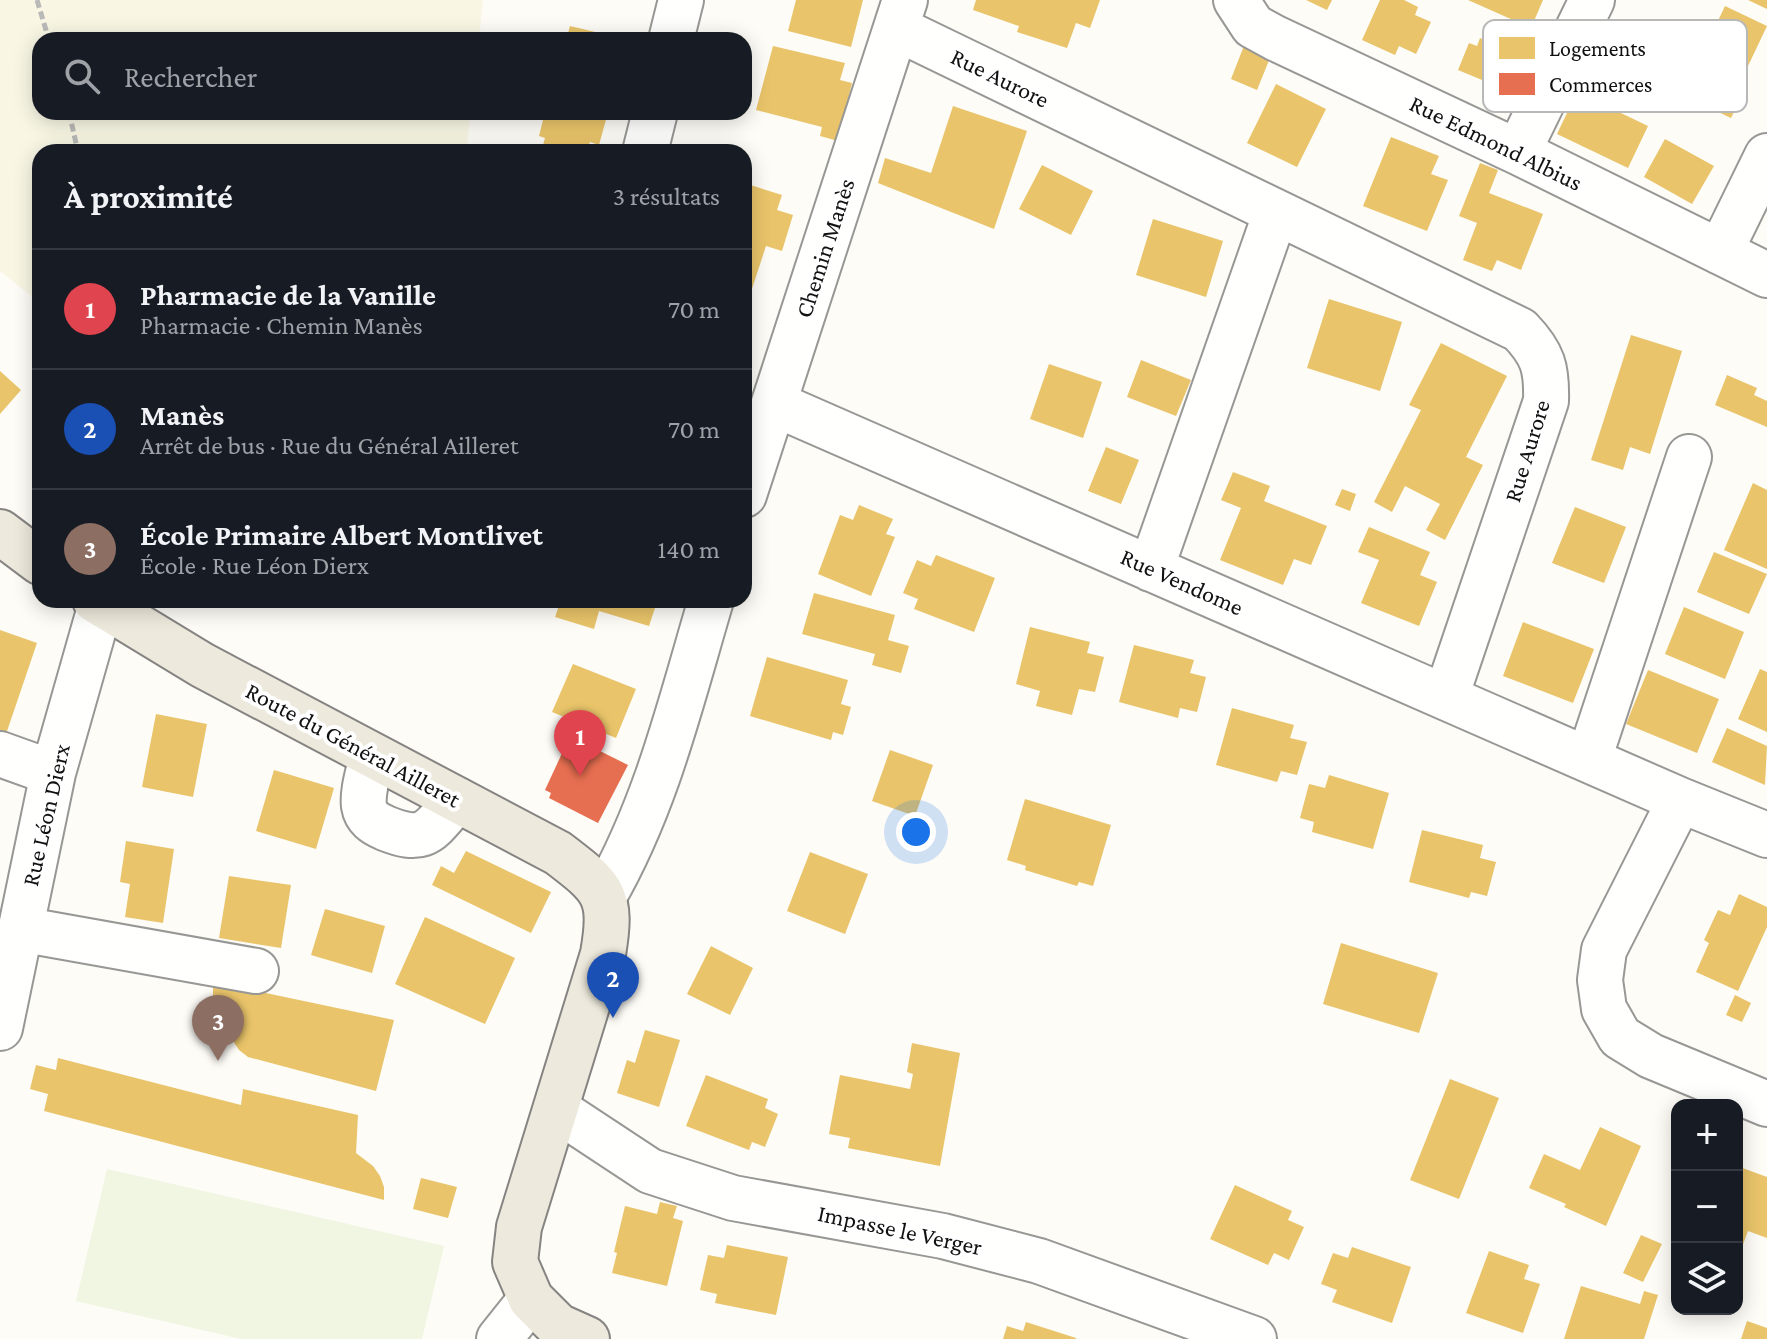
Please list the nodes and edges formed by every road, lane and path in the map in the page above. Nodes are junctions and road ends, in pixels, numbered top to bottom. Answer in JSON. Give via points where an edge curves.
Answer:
{"nodes":[{"id":1,"x":37,"y":0,"type":"edge"},
{"id":2,"x":681,"y":0,"type":"edge"},
{"id":3,"x":1236,"y":0,"type":"edge"},
{"id":4,"x":1592,"y":0,"type":"edge"},
{"id":5,"x":901,"y":14,"type":"edge"},
{"id":6,"x":1582,"y":20,"type":"edge"},
{"id":7,"x":47,"y":32,"type":"edge"},
{"id":8,"x":673,"y":32,"type":"edge"},
{"id":9,"x":1537,"y":112,"type":"edge"},
{"id":10,"x":71,"y":120,"type":"edge"},
{"id":11,"x":653,"y":120,"type":"edge"},
{"id":12,"x":76,"y":144,"type":"edge"},
{"id":13,"x":647,"y":144,"type":"edge"},
{"id":14,"x":1518,"y":152,"type":"junction"},
{"id":15,"x":1767,"y":156,"type":"edge"},
{"id":16,"x":1276,"y":212,"type":"junction"},
{"id":17,"x":1720,"y":252,"type":"junction"},
{"id":18,"x":1767,"y":275,"type":"edge"},
{"id":19,"x":775,"y":404,"type":"junction"},
{"id":20,"x":1689,"y":457,"type":"dead end"},
{"id":21,"x":752,"y":472,"type":"edge"},
{"id":22,"x":0,"y":532,"type":"edge"},
{"id":23,"x":32,"y":556,"type":"edge"},
{"id":24,"x":1151,"y":569,"type":"junction"},
{"id":25,"x":96,"y":608,"type":"edge"},
{"id":26,"x":108,"y":608,"type":"edge"},
{"id":27,"x":709,"y":608,"type":"edge"},
{"id":28,"x":1446,"y":697,"type":"junction"},
{"id":29,"x":0,"y":754,"type":"edge"},
{"id":30,"x":372,"y":756,"type":"junction"},
{"id":31,"x":1589,"y":759,"type":"junction"},
{"id":32,"x":53,"y":773,"type":"junction"},
{"id":33,"x":457,"y":800,"type":"junction"},
{"id":34,"x":1680,"y":800,"type":"junction"},
{"id":35,"x":1767,"y":835,"type":"edge"},
{"id":36,"x":604,"y":896,"type":"junction"},
{"id":37,"x":20,"y":929,"type":"junction"},
{"id":38,"x":256,"y":971,"type":"dead end"},
{"id":39,"x":0,"y":1028,"type":"edge"},
{"id":40,"x":1767,"y":1104,"type":"edge"},
{"id":41,"x":556,"y":1109,"type":"junction"},
{"id":42,"x":531,"y":1299,"type":"junction"},
{"id":43,"x":499,"y":1339,"type":"edge"},
{"id":44,"x":587,"y":1339,"type":"edge"},
{"id":45,"x":1254,"y":1339,"type":"edge"}],
"edges":[{"from":1,"to":7,"type":"path"},
{"from":2,"to":8,"type":"street"},
{"from":3,"to":14,"type":"street","name":"Rue Edmond Albius","via":[[1253,26]]},
{"from":4,"to":6,"type":"street"},
{"from":5,"to":16,"type":"street","name":"Rue Aurore"},
{"from":5,"to":19,"type":"street","name":"Chemin Manès"},
{"from":9,"to":14,"type":"street"},
{"from":10,"to":12,"type":"path"},
{"from":11,"to":13,"type":"street"},
{"from":14,"to":17,"type":"street","name":"Rue Edmond Albius"},
{"from":15,"to":17,"type":"street"},
{"from":16,"to":24,"type":"street"},
{"from":16,"to":28,"type":"street","name":"Rue Aurore","via":[[1520,330],[1544,366],[1546,401]]},
{"from":17,"to":18,"type":"street","name":"Rue Edmond Albius"},
{"from":19,"to":21,"type":"street","name":"Chemin Manès"},
{"from":19,"to":24,"type":"street","name":"Rue Vendome"},
{"from":20,"to":31,"type":"street"},
{"from":22,"to":23,"type":"main road"},
{"from":24,"to":28,"type":"street","name":"Rue Vendome"},
{"from":25,"to":32,"type":"street","name":"Rue Léon Dierx"},
{"from":26,"to":30,"type":"main road","name":"Route du Général Ailleret"},
{"from":27,"to":36,"type":"street","via":[[654,793]]},
{"from":28,"to":31,"type":"street","name":"Rue Vendome"},
{"from":29,"to":32,"type":"street"},
{"from":30,"to":33,"type":"main road","name":"Route du Général Ailleret"},
{"from":30,"to":33,"type":"street","via":[[364,803],[374,823],[417,837]]},
{"from":31,"to":34,"type":"street","name":"Rue Vendome"},
{"from":32,"to":37,"type":"street","name":"Rue Léon Dierx"},
{"from":33,"to":36,"type":"main road","name":"Route du Général Ailleret","via":[[558,853]]},
{"from":34,"to":35,"type":"street","name":"Rue Vendome"},
{"from":34,"to":40,"type":"street","via":[[1604,950],[1604,1009],[1620,1037],[1651,1056]]},
{"from":36,"to":41,"type":"main road","via":[[608,924],[603,954]]},
{"from":37,"to":38,"type":"street"},
{"from":37,"to":39,"type":"street","name":"Rue Léon Dierx"},
{"from":41,"to":42,"type":"main road","via":[[519,1227],[515,1262]]},
{"from":41,"to":45,"type":"street","name":"Impasse le Verger","via":[[650,1171],[733,1198],[943,1236],[1039,1261]]},
{"from":42,"to":43,"type":"street"},
{"from":42,"to":44,"type":"main road","via":[[558,1326]]}]}
